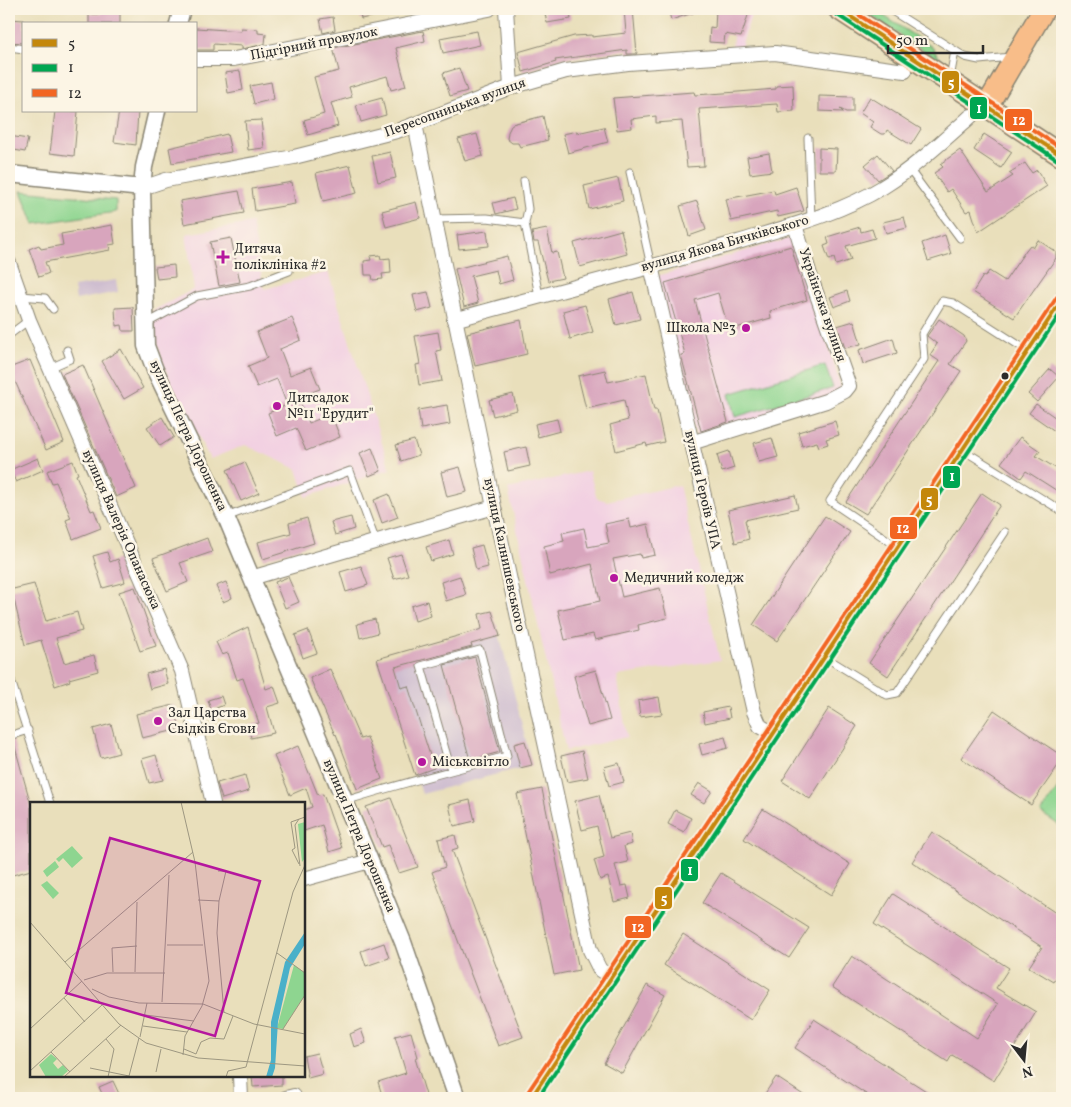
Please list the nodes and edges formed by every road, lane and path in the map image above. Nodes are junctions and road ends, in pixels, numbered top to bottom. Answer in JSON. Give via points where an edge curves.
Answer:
{"nodes":[{"id":1,"x":182,"y":9,"type":"edge"},
{"id":2,"x":489,"y":9,"type":"edge"},
{"id":3,"x":506,"y":9,"type":"edge"},
{"id":4,"x":839,"y":9,"type":"edge"},
{"id":5,"x":889,"y":9,"type":"edge"},
{"id":6,"x":1044,"y":9,"type":"edge"},
{"id":7,"x":179,"y":22,"type":"edge"},
{"id":8,"x":9,"y":47,"type":"edge"},
{"id":9,"x":22,"y":49,"type":"edge"},
{"id":10,"x":955,"y":51,"type":"junction"},
{"id":11,"x":1015,"y":56,"type":"junction"},
{"id":12,"x":198,"y":59,"type":"edge"},
{"id":13,"x":905,"y":71,"type":"dead end"},
{"id":14,"x":949,"y":81,"type":"junction"},
{"id":15,"x":511,"y":87,"type":"junction"},
{"id":16,"x":979,"y":111,"type":"junction"},
{"id":17,"x":158,"y":112,"type":"edge"},
{"id":18,"x":415,"y":124,"type":"junction"},
{"id":19,"x":808,"y":138,"type":"dead end"},
{"id":20,"x":1062,"y":156,"type":"edge"},
{"id":21,"x":908,"y":169,"type":"junction"},
{"id":22,"x":630,"y":172,"type":"dead end"},
{"id":23,"x":9,"y":174,"type":"edge"},
{"id":24,"x":524,"y":181,"type":"dead end"},
{"id":25,"x":142,"y":188,"type":"junction"},
{"id":26,"x":434,"y":219,"type":"junction"},
{"id":27,"x":811,"y":219,"type":"junction"},
{"id":28,"x":524,"y":223,"type":"junction"},
{"id":29,"x":795,"y":225,"type":"junction"},
{"id":30,"x":960,"y":238,"type":"dead end"},
{"id":31,"x":9,"y":263,"type":"edge"},
{"id":32,"x":651,"y":266,"type":"junction"},
{"id":33,"x":289,"y":271,"type":"dead end"},
{"id":34,"x":21,"y":296,"type":"junction"},
{"id":35,"x":539,"y":296,"type":"junction"},
{"id":36,"x":1062,"y":300,"type":"edge"},
{"id":37,"x":53,"y":308,"type":"dead end"},
{"id":38,"x":29,"y":320,"type":"junction"},
{"id":39,"x":454,"y":320,"type":"junction"},
{"id":40,"x":145,"y":324,"type":"junction"},
{"id":41,"x":9,"y":335,"type":"edge"},
{"id":42,"x":67,"y":350,"type":"dead end"},
{"id":43,"x":1028,"y":351,"type":"junction"},
{"id":44,"x":50,"y":368,"type":"junction"},
{"id":45,"x":690,"y":443,"type":"junction"},
{"id":46,"x":963,"y":449,"type":"junction"},
{"id":47,"x":494,"y":507,"type":"junction"},
{"id":48,"x":1062,"y":511,"type":"edge"},
{"id":49,"x":226,"y":517,"type":"junction"},
{"id":50,"x":1005,"y":532,"type":"dead end"},
{"id":51,"x":376,"y":542,"type":"junction"},
{"id":52,"x":898,"y":547,"type":"junction"},
{"id":53,"x":251,"y":578,"type":"junction"},
{"id":54,"x":825,"y":656,"type":"junction"},
{"id":55,"x":9,"y":674,"type":"edge"},
{"id":56,"x":28,"y":730,"type":"junction"},
{"id":57,"x":774,"y":734,"type":"junction"},
{"id":58,"x":9,"y":736,"type":"edge"},
{"id":59,"x":451,"y":770,"type":"junction"},
{"id":60,"x":345,"y":801,"type":"junction"},
{"id":61,"x":50,"y":802,"type":"edge"},
{"id":62,"x":213,"y":802,"type":"edge"},
{"id":63,"x":370,"y":861,"type":"junction"},
{"id":64,"x":305,"y":878,"type":"edge"},
{"id":65,"x":611,"y":977,"type":"junction"},
{"id":66,"x":240,"y":1077,"type":"edge"},
{"id":67,"x":241,"y":1098,"type":"edge"},
{"id":68,"x":457,"y":1098,"type":"edge"},
{"id":69,"x":531,"y":1098,"type":"edge"}],
"edges":[{"from":1,"to":7,"type":"street"},
{"from":2,"to":12,"type":"street","name":"Підгірний провулок","via":[[234,60]]},
{"from":3,"to":15,"type":"street"},
{"from":4,"to":14,"type":"main road"},
{"from":5,"to":10,"type":"lane"},
{"from":6,"to":11,"type":"main road"},
{"from":8,"to":9,"type":"lane"},
{"from":10,"to":11,"type":"lane","via":[[979,60]]},
{"from":10,"to":14,"type":"lane"},
{"from":11,"to":16,"type":"main road"},
{"from":13,"to":15,"type":"street","name":"Пересопницька вулиця","via":[[804,55],[728,54],[566,72]]},
{"from":14,"to":16,"type":"main road"},
{"from":15,"to":18,"type":"street","name":"Пересопницька вулиця"},
{"from":16,"to":20,"type":"main road"},
{"from":16,"to":21,"type":"street","name":"вулиця Якова Бичківського"},
{"from":17,"to":25,"type":"street","name":"вулиця Петра Дорошенка"},
{"from":18,"to":25,"type":"street","name":"Пересопницька вулиця","via":[[294,158],[166,180]]},
{"from":18,"to":26,"type":"street","name":"вулиця Калнишевського"},
{"from":19,"to":27,"type":"lane"},
{"from":21,"to":27,"type":"street","name":"вулиця Якова Бичківського","via":[[882,188]]},
{"from":21,"to":30,"type":"lane"},
{"from":22,"to":32,"type":"lane"},
{"from":23,"to":25,"type":"street","name":"Пересопницька вулиця"},
{"from":24,"to":28,"type":"lane","via":[[528,209]]},
{"from":25,"to":40,"type":"street","name":"вулиця Петра Дорошенка"},
{"from":26,"to":28,"type":"lane","via":[[487,218]]},
{"from":26,"to":39,"type":"street","name":"вулиця Калнишевського"},
{"from":27,"to":29,"type":"street","name":"вулиця Якова Бичківського"},
{"from":28,"to":35,"type":"lane"},
{"from":29,"to":32,"type":"street","name":"вулиця Якова Бичківського"},
{"from":29,"to":45,"type":"street","name":"Українська вулиця","via":[[849,386],[826,401]]},
{"from":31,"to":34,"type":"street","name":"вулиця Валерія Опанасюка"},
{"from":32,"to":35,"type":"street","name":"вулиця Якова Бичківського"},
{"from":32,"to":45,"type":"street","name":"вулиця Героїв УПА"},
{"from":33,"to":40,"type":"lane","via":[[250,286],[197,296]]},
{"from":34,"to":37,"type":"lane","via":[[45,298]]},
{"from":34,"to":38,"type":"street","name":"вулиця Валерія Опанасюка"},
{"from":35,"to":39,"type":"street","name":"вулиця Якова Бичківського"},
{"from":36,"to":43,"type":"street"},
{"from":38,"to":41,"type":"lane"},
{"from":38,"to":44,"type":"street","name":"вулиця Валерія Опанасюка"},
{"from":39,"to":47,"type":"street","name":"вулиця Калнишевського"},
{"from":40,"to":49,"type":"street","name":"вулиця Петра Дорошенка","via":[[146,346],[154,370]]},
{"from":42,"to":44,"type":"lane","via":[[70,359]]},
{"from":43,"to":46,"type":"street"},
{"from":43,"to":52,"type":"lane","via":[[953,302],[942,301],[933,314],[922,334],[924,359],[830,501]]},
{"from":44,"to":62,"type":"street","name":"вулиця Валерія Опанасюка","via":[[182,671]]},
{"from":45,"to":57,"type":"street","name":"вулиця Героїв УПА","via":[[754,712],[760,726]]},
{"from":46,"to":48,"type":"lane"},
{"from":46,"to":52,"type":"street"},
{"from":47,"to":51,"type":"street"},
{"from":47,"to":65,"type":"street","name":"вулиця Калнишевського","via":[[590,950],[600,970]]},
{"from":49,"to":51,"type":"lane","via":[[350,471]]},
{"from":49,"to":53,"type":"street","name":"вулиця Петра Дорошенка"},
{"from":50,"to":54,"type":"lane","via":[[897,693],[887,695]]},
{"from":51,"to":53,"type":"street"},
{"from":52,"to":54,"type":"street"},
{"from":53,"to":60,"type":"street","name":"вулиця Петра Дорошенка"},
{"from":54,"to":57,"type":"street"},
{"from":55,"to":56,"type":"lane"},
{"from":56,"to":58,"type":"lane"},
{"from":56,"to":61,"type":"lane"},
{"from":57,"to":65,"type":"street"},
{"from":59,"to":59,"type":"lane","via":[[507,756],[480,650],[421,666]]},
{"from":59,"to":60,"type":"lane"},
{"from":60,"to":63,"type":"street","name":"вулиця Петра Дорошенка"},
{"from":63,"to":64,"type":"street"},
{"from":63,"to":68,"type":"street","name":"вулиця Петра Дорошенка","via":[[403,942]]},
{"from":65,"to":69,"type":"street"},
{"from":66,"to":67,"type":"street"}]}
